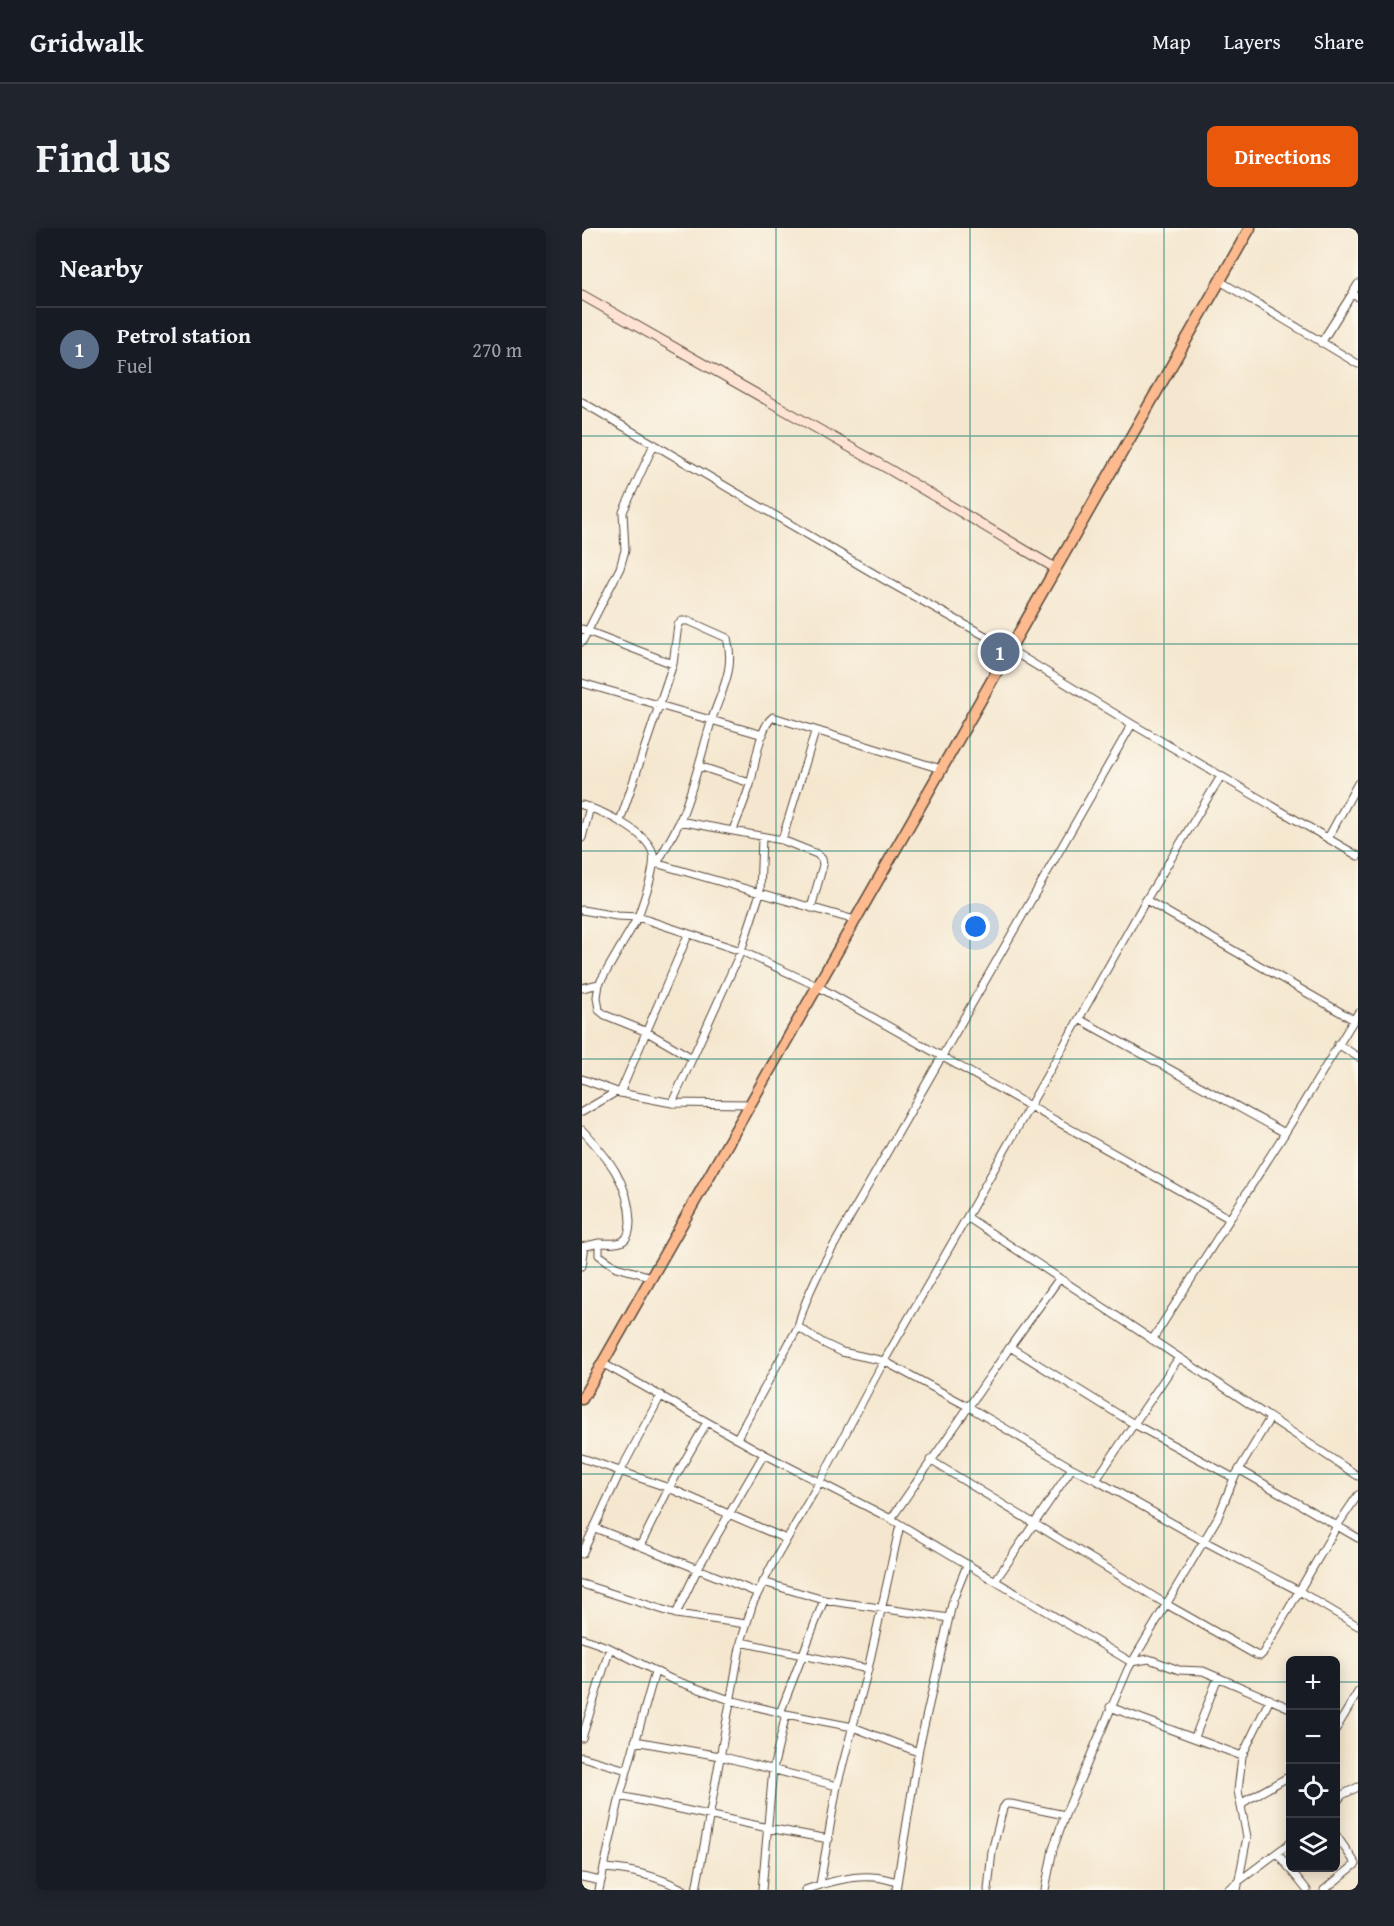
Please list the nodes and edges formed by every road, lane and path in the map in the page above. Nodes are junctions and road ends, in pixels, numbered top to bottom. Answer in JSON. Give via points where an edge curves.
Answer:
{"nodes":[{"id":1,"x":1250,"y":228,"type":"edge"},
{"id":2,"x":1220,"y":280,"type":"junction"},
{"id":3,"x":1358,"y":284,"type":"edge"},
{"id":4,"x":582,"y":295,"type":"edge"},
{"id":5,"x":1355,"y":296,"type":"edge"},
{"id":6,"x":1322,"y":343,"type":"junction"},
{"id":7,"x":1358,"y":364,"type":"edge"},
{"id":8,"x":584,"y":404,"type":"edge"},
{"id":9,"x":582,"y":414,"type":"edge"},
{"id":10,"x":654,"y":444,"type":"junction"},
{"id":11,"x":1055,"y":568,"type":"junction"},
{"id":12,"x":584,"y":630,"type":"edge"},
{"id":13,"x":582,"y":642,"type":"edge"},
{"id":14,"x":1009,"y":649,"type":"junction"},
{"id":15,"x":672,"y":664,"type":"junction"},
{"id":16,"x":582,"y":682,"type":"edge"},
{"id":17,"x":657,"y":705,"type":"junction"},
{"id":18,"x":712,"y":719,"type":"junction"},
{"id":19,"x":1132,"y":724,"type":"junction"},
{"id":20,"x":815,"y":732,"type":"junction"},
{"id":21,"x":763,"y":735,"type":"junction"},
{"id":22,"x":699,"y":766,"type":"junction"},
{"id":23,"x":941,"y":769,"type":"junction"},
{"id":24,"x":1221,"y":776,"type":"junction"},
{"id":25,"x":750,"y":783,"type":"junction"},
{"id":26,"x":1358,"y":783,"type":"edge"},
{"id":27,"x":586,"y":806,"type":"edge"},
{"id":28,"x":620,"y":821,"type":"junction"},
{"id":29,"x":679,"y":821,"type":"junction"},
{"id":30,"x":733,"y":830,"type":"junction"},
{"id":31,"x":762,"y":837,"type":"junction"},
{"id":32,"x":582,"y":838,"type":"edge"},
{"id":33,"x":1328,"y":838,"type":"junction"},
{"id":34,"x":782,"y":840,"type":"junction"},
{"id":35,"x":1358,"y":856,"type":"edge"},
{"id":36,"x":655,"y":863,"type":"junction"},
{"id":37,"x":760,"y":893,"type":"junction"},
{"id":38,"x":1146,"y":900,"type":"junction"},
{"id":39,"x":811,"y":908,"type":"junction"},
{"id":40,"x":582,"y":910,"type":"edge"},
{"id":41,"x":638,"y":917,"type":"junction"},
{"id":42,"x":855,"y":920,"type":"junction"},
{"id":43,"x":688,"y":935,"type":"junction"},
{"id":44,"x":741,"y":951,"type":"junction"},
{"id":45,"x":599,"y":984,"type":"junction"},
{"id":46,"x":817,"y":986,"type":"junction"},
{"id":47,"x":582,"y":988,"type":"edge"},
{"id":48,"x":1356,"y":1016,"type":"edge"},
{"id":49,"x":1079,"y":1019,"type":"junction"},
{"id":50,"x":647,"y":1032,"type":"junction"},
{"id":51,"x":1338,"y":1044,"type":"junction"},
{"id":52,"x":942,"y":1057,"type":"junction"},
{"id":53,"x":1358,"y":1057,"type":"edge"},
{"id":54,"x":692,"y":1058,"type":"junction"},
{"id":55,"x":582,"y":1078,"type":"edge"},
{"id":56,"x":618,"y":1093,"type":"junction"},
{"id":57,"x":672,"y":1102,"type":"junction"},
{"id":58,"x":750,"y":1104,"type":"junction"},
{"id":59,"x":1031,"y":1106,"type":"junction"},
{"id":60,"x":582,"y":1112,"type":"edge"},
{"id":61,"x":582,"y":1130,"type":"edge"},
{"id":62,"x":1285,"y":1133,"type":"junction"},
{"id":63,"x":967,"y":1217,"type":"junction"},
{"id":64,"x":1230,"y":1219,"type":"junction"},
{"id":65,"x":599,"y":1243,"type":"junction"},
{"id":66,"x":583,"y":1247,"type":"edge"},
{"id":67,"x":582,"y":1266,"type":"edge"},
{"id":68,"x":652,"y":1277,"type":"junction"},
{"id":69,"x":1059,"y":1279,"type":"junction"},
{"id":70,"x":798,"y":1327,"type":"junction"},
{"id":71,"x":1152,"y":1340,"type":"junction"},
{"id":72,"x":1010,"y":1347,"type":"junction"},
{"id":73,"x":1178,"y":1359,"type":"junction"},
{"id":74,"x":884,"y":1360,"type":"junction"},
{"id":75,"x":602,"y":1363,"type":"junction"},
{"id":76,"x":586,"y":1384,"type":"edge"},
{"id":77,"x":661,"y":1395,"type":"junction"},
{"id":78,"x":582,"y":1399,"type":"edge"},
{"id":79,"x":969,"y":1407,"type":"junction"},
{"id":80,"x":1270,"y":1418,"type":"junction"},
{"id":81,"x":706,"y":1422,"type":"junction"},
{"id":82,"x":1134,"y":1424,"type":"junction"},
{"id":83,"x":736,"y":1438,"type":"junction"},
{"id":84,"x":764,"y":1454,"type":"junction"},
{"id":85,"x":582,"y":1458,"type":"edge"},
{"id":86,"x":930,"y":1460,"type":"junction"},
{"id":87,"x":1072,"y":1468,"type":"junction"},
{"id":88,"x":1240,"y":1470,"type":"junction"},
{"id":89,"x":620,"y":1472,"type":"junction"},
{"id":90,"x":1358,"y":1476,"type":"edge"},
{"id":91,"x":1234,"y":1478,"type":"junction"},
{"id":92,"x":1096,"y":1480,"type":"junction"},
{"id":93,"x":819,"y":1483,"type":"junction"},
{"id":94,"x":669,"y":1488,"type":"junction"},
{"id":95,"x":1358,"y":1495,"type":"edge"},
{"id":96,"x":729,"y":1514,"type":"junction"},
{"id":97,"x":891,"y":1519,"type":"junction"},
{"id":98,"x":1035,"y":1523,"type":"junction"},
{"id":99,"x":900,"y":1525,"type":"junction"},
{"id":100,"x":1337,"y":1526,"type":"junction"},
{"id":101,"x":595,"y":1528,"type":"junction"},
{"id":102,"x":1358,"y":1538,"type":"edge"},
{"id":103,"x":786,"y":1539,"type":"junction"},
{"id":104,"x":1204,"y":1541,"type":"junction"},
{"id":105,"x":640,"y":1546,"type":"junction"},
{"id":106,"x":582,"y":1554,"type":"edge"},
{"id":107,"x":968,"y":1565,"type":"junction"},
{"id":108,"x":698,"y":1568,"type":"junction"},
{"id":109,"x":995,"y":1581,"type":"junction"},
{"id":110,"x":763,"y":1582,"type":"junction"},
{"id":111,"x":582,"y":1584,"type":"edge"},
{"id":112,"x":1299,"y":1591,"type":"junction"},
{"id":113,"x":758,"y":1593,"type":"junction"},
{"id":114,"x":824,"y":1600,"type":"junction"},
{"id":115,"x":1166,"y":1604,"type":"junction"},
{"id":116,"x":882,"y":1610,"type":"junction"},
{"id":117,"x":676,"y":1614,"type":"junction"},
{"id":118,"x":949,"y":1618,"type":"junction"},
{"id":119,"x":746,"y":1624,"type":"junction"},
{"id":120,"x":1358,"y":1626,"type":"edge"},
{"id":121,"x":582,"y":1638,"type":"edge"},
{"id":122,"x":741,"y":1642,"type":"junction"},
{"id":123,"x":610,"y":1648,"type":"junction"},
{"id":124,"x":803,"y":1656,"type":"junction"},
{"id":125,"x":1131,"y":1662,"type":"junction"},
{"id":126,"x":868,"y":1669,"type":"junction"},
{"id":127,"x":655,"y":1672,"type":"junction"},
{"id":128,"x":1218,"y":1677,"type":"junction"},
{"id":129,"x":1358,"y":1692,"type":"edge"},
{"id":130,"x":1270,"y":1699,"type":"junction"},
{"id":131,"x":730,"y":1700,"type":"junction"},
{"id":132,"x":1286,"y":1706,"type":"edge"},
{"id":133,"x":1110,"y":1707,"type":"junction"},
{"id":134,"x":783,"y":1714,"type":"junction"},
{"id":135,"x":1340,"y":1718,"type":"edge"},
{"id":136,"x":853,"y":1726,"type":"junction"},
{"id":137,"x":1195,"y":1737,"type":"junction"},
{"id":138,"x":582,"y":1738,"type":"edge"},
{"id":139,"x":635,"y":1741,"type":"junction"},
{"id":140,"x":918,"y":1752,"type":"junction"},
{"id":141,"x":720,"y":1756,"type":"junction"},
{"id":142,"x":1242,"y":1756,"type":"junction"},
{"id":143,"x":582,"y":1757,"type":"edge"},
{"id":144,"x":773,"y":1769,"type":"junction"},
{"id":145,"x":627,"y":1770,"type":"junction"},
{"id":146,"x":1286,"y":1778,"type":"edge"},
{"id":147,"x":837,"y":1786,"type":"junction"},
{"id":148,"x":1358,"y":1787,"type":"edge"},
{"id":149,"x":620,"y":1796,"type":"junction"},
{"id":150,"x":1340,"y":1797,"type":"edge"},
{"id":151,"x":1241,"y":1806,"type":"junction"},
{"id":152,"x":1065,"y":1815,"type":"junction"},
{"id":153,"x":710,"y":1816,"type":"junction"},
{"id":154,"x":768,"y":1828,"type":"junction"},
{"id":155,"x":829,"y":1839,"type":"junction"},
{"id":156,"x":1340,"y":1842,"type":"edge"},
{"id":157,"x":1286,"y":1845,"type":"edge"},
{"id":158,"x":1277,"y":1853,"type":"junction"},
{"id":159,"x":604,"y":1868,"type":"junction"},
{"id":160,"x":582,"y":1877,"type":"edge"},
{"id":161,"x":601,"y":1881,"type":"junction"},
{"id":162,"x":820,"y":1884,"type":"junction"},
{"id":163,"x":896,"y":1886,"type":"edge"},
{"id":164,"x":1237,"y":1887,"type":"edge"},
{"id":165,"x":599,"y":1890,"type":"edge"},
{"id":166,"x":684,"y":1890,"type":"edge"},
{"id":167,"x":696,"y":1890,"type":"edge"},
{"id":168,"x":762,"y":1890,"type":"edge"},
{"id":169,"x":805,"y":1890,"type":"edge"},
{"id":170,"x":988,"y":1890,"type":"edge"},
{"id":171,"x":1045,"y":1890,"type":"edge"},
{"id":172,"x":1227,"y":1890,"type":"edge"},
{"id":173,"x":1307,"y":1890,"type":"edge"},
{"id":174,"x":1324,"y":1890,"type":"edge"}],
"edges":[{"from":1,"to":2,"type":"main road"},
{"from":2,"to":6,"type":"street"},
{"from":2,"to":11,"type":"main road"},
{"from":3,"to":5,"type":"street"},
{"from":4,"to":11,"type":"street"},
{"from":5,"to":6,"type":"street"},
{"from":6,"to":7,"type":"street"},
{"from":8,"to":9,"type":"street"},
{"from":8,"to":10,"type":"street"},
{"from":10,"to":12,"type":"street","via":[[623,512],[625,550],[620,568]]},
{"from":10,"to":14,"type":"street"},
{"from":11,"to":14,"type":"main road"},
{"from":12,"to":13,"type":"street"},
{"from":12,"to":15,"type":"street"},
{"from":14,"to":19,"type":"street"},
{"from":14,"to":23,"type":"main road"},
{"from":15,"to":17,"type":"street"},
{"from":15,"to":18,"type":"street","via":[[682,621],[727,638],[730,669]]},
{"from":16,"to":17,"type":"street"},
{"from":17,"to":18,"type":"street"},
{"from":17,"to":28,"type":"street"},
{"from":18,"to":21,"type":"street"},
{"from":18,"to":22,"type":"street"},
{"from":19,"to":24,"type":"street"},
{"from":19,"to":52,"type":"street"},
{"from":20,"to":21,"type":"street","via":[[773,717]]},
{"from":20,"to":23,"type":"street"},
{"from":20,"to":34,"type":"street"},
{"from":21,"to":25,"type":"street"},
{"from":22,"to":25,"type":"street"},
{"from":22,"to":29,"type":"street"},
{"from":23,"to":42,"type":"main road"},
{"from":24,"to":33,"type":"street"},
{"from":24,"to":38,"type":"street"},
{"from":25,"to":30,"type":"street"},
{"from":26,"to":33,"type":"street"},
{"from":27,"to":28,"type":"street"},
{"from":27,"to":32,"type":"street"},
{"from":28,"to":36,"type":"street","via":[[649,845]]},
{"from":29,"to":30,"type":"street"},
{"from":29,"to":36,"type":"street"},
{"from":30,"to":31,"type":"street"},
{"from":31,"to":34,"type":"street"},
{"from":31,"to":37,"type":"street"},
{"from":33,"to":35,"type":"street"},
{"from":34,"to":39,"type":"street","via":[[822,859]]},
{"from":36,"to":37,"type":"street"},
{"from":36,"to":41,"type":"street"},
{"from":37,"to":39,"type":"street"},
{"from":37,"to":44,"type":"street"},
{"from":38,"to":48,"type":"street"},
{"from":38,"to":49,"type":"street"},
{"from":39,"to":42,"type":"street"},
{"from":40,"to":41,"type":"street"},
{"from":41,"to":43,"type":"street"},
{"from":41,"to":45,"type":"street"},
{"from":42,"to":46,"type":"main road"},
{"from":43,"to":44,"type":"street"},
{"from":43,"to":50,"type":"street"},
{"from":44,"to":46,"type":"street"},
{"from":44,"to":54,"type":"street"},
{"from":45,"to":47,"type":"street"},
{"from":45,"to":50,"type":"street","via":[[599,1010]]},
{"from":46,"to":52,"type":"street"},
{"from":46,"to":58,"type":"main road"},
{"from":48,"to":51,"type":"street"},
{"from":49,"to":59,"type":"street"},
{"from":49,"to":62,"type":"street"},
{"from":50,"to":54,"type":"street"},
{"from":50,"to":56,"type":"street"},
{"from":51,"to":53,"type":"street"},
{"from":51,"to":62,"type":"street"},
{"from":52,"to":59,"type":"street"},
{"from":52,"to":70,"type":"street","via":[[811,1288]]},
{"from":54,"to":57,"type":"street"},
{"from":55,"to":56,"type":"street"},
{"from":56,"to":57,"type":"street"},
{"from":56,"to":60,"type":"street"},
{"from":57,"to":58,"type":"street"},
{"from":58,"to":68,"type":"main road"},
{"from":59,"to":63,"type":"street"},
{"from":59,"to":64,"type":"street"},
{"from":61,"to":65,"type":"street","via":[[602,1152],[627,1194],[627,1238],[618,1244]]},
{"from":62,"to":64,"type":"street"},
{"from":63,"to":69,"type":"street"},
{"from":63,"to":74,"type":"street"},
{"from":64,"to":71,"type":"street"},
{"from":65,"to":66,"type":"street"},
{"from":65,"to":68,"type":"street","via":[[598,1255],[610,1264]]},
{"from":66,"to":67,"type":"street"},
{"from":68,"to":75,"type":"main road"},
{"from":69,"to":71,"type":"street"},
{"from":69,"to":72,"type":"street"},
{"from":70,"to":74,"type":"street","via":[[842,1352]]},
{"from":70,"to":83,"type":"street"},
{"from":71,"to":73,"type":"street"},
{"from":72,"to":79,"type":"street"},
{"from":72,"to":82,"type":"street"},
{"from":73,"to":80,"type":"street"},
{"from":73,"to":82,"type":"street"},
{"from":74,"to":79,"type":"street"},
{"from":74,"to":93,"type":"street"},
{"from":75,"to":76,"type":"main road"},
{"from":75,"to":77,"type":"street"},
{"from":76,"to":78,"type":"main road"},
{"from":77,"to":81,"type":"street"},
{"from":77,"to":89,"type":"street"},
{"from":79,"to":86,"type":"street"},
{"from":79,"to":87,"type":"street"},
{"from":80,"to":88,"type":"street"},
{"from":80,"to":90,"type":"street"},
{"from":81,"to":83,"type":"street"},
{"from":81,"to":94,"type":"street"},
{"from":82,"to":91,"type":"street"},
{"from":82,"to":92,"type":"street"},
{"from":83,"to":84,"type":"street"},
{"from":84,"to":93,"type":"street"},
{"from":84,"to":96,"type":"street"},
{"from":85,"to":89,"type":"street"},
{"from":86,"to":97,"type":"street"},
{"from":86,"to":98,"type":"street"},
{"from":87,"to":92,"type":"street"},
{"from":87,"to":98,"type":"street"},
{"from":88,"to":91,"type":"street"},
{"from":88,"to":100,"type":"street"},
{"from":89,"to":94,"type":"street"},
{"from":89,"to":101,"type":"street"},
{"from":91,"to":104,"type":"street"},
{"from":92,"to":104,"type":"street"},
{"from":93,"to":97,"type":"street"},
{"from":93,"to":103,"type":"street"},
{"from":94,"to":96,"type":"street"},
{"from":94,"to":105,"type":"street"},
{"from":95,"to":100,"type":"street"},
{"from":96,"to":103,"type":"street"},
{"from":96,"to":108,"type":"street"},
{"from":97,"to":99,"type":"street"},
{"from":98,"to":109,"type":"street"},
{"from":98,"to":115,"type":"street"},
{"from":99,"to":107,"type":"street"},
{"from":99,"to":116,"type":"street"},
{"from":100,"to":102,"type":"street"},
{"from":100,"to":112,"type":"street"},
{"from":101,"to":105,"type":"street"},
{"from":101,"to":106,"type":"street"},
{"from":103,"to":110,"type":"street"},
{"from":104,"to":112,"type":"street"},
{"from":104,"to":115,"type":"street"},
{"from":105,"to":108,"type":"street"},
{"from":107,"to":109,"type":"street"},
{"from":107,"to":118,"type":"street"},
{"from":108,"to":113,"type":"street"},
{"from":108,"to":117,"type":"street"},
{"from":109,"to":125,"type":"street"},
{"from":110,"to":113,"type":"street"},
{"from":110,"to":114,"type":"street"},
{"from":111,"to":117,"type":"street"},
{"from":112,"to":115,"type":"street","via":[[1260,1656]]},
{"from":112,"to":120,"type":"street"},
{"from":113,"to":119,"type":"street"},
{"from":114,"to":116,"type":"street"},
{"from":114,"to":124,"type":"street"},
{"from":115,"to":125,"type":"street"},
{"from":116,"to":118,"type":"street"},
{"from":116,"to":126,"type":"street"},
{"from":117,"to":119,"type":"street"},
{"from":118,"to":140,"type":"street"},
{"from":119,"to":122,"type":"street"},
{"from":121,"to":123,"type":"street"},
{"from":122,"to":124,"type":"street"},
{"from":122,"to":131,"type":"street"},
{"from":123,"to":127,"type":"street"},
{"from":123,"to":138,"type":"street"},
{"from":124,"to":126,"type":"street"},
{"from":124,"to":134,"type":"street"},
{"from":125,"to":128,"type":"street","via":[[1149,1659],[1179,1670],[1198,1670]]},
{"from":125,"to":133,"type":"street"},
{"from":126,"to":136,"type":"street"},
{"from":127,"to":131,"type":"street"},
{"from":127,"to":139,"type":"street"},
{"from":128,"to":130,"type":"street"},
{"from":128,"to":137,"type":"street"},
{"from":129,"to":135,"type":"street"},
{"from":130,"to":132,"type":"street"},
{"from":130,"to":142,"type":"street"},
{"from":131,"to":134,"type":"street"},
{"from":131,"to":141,"type":"street"},
{"from":133,"to":137,"type":"street"},
{"from":133,"to":152,"type":"street"},
{"from":134,"to":136,"type":"street"},
{"from":134,"to":144,"type":"street"},
{"from":136,"to":140,"type":"street"},
{"from":136,"to":147,"type":"street"},
{"from":137,"to":142,"type":"street"},
{"from":139,"to":141,"type":"street"},
{"from":139,"to":145,"type":"street"},
{"from":140,"to":163,"type":"street"},
{"from":141,"to":144,"type":"street"},
{"from":141,"to":153,"type":"street"},
{"from":142,"to":151,"type":"street","via":[[1238,1791]]},
{"from":143,"to":145,"type":"street"},
{"from":144,"to":147,"type":"street"},
{"from":144,"to":154,"type":"street"},
{"from":145,"to":149,"type":"street"},
{"from":146,"to":151,"type":"street"},
{"from":147,"to":155,"type":"street"},
{"from":148,"to":150,"type":"street"},
{"from":149,"to":153,"type":"street"},
{"from":149,"to":159,"type":"street"},
{"from":151,"to":164,"type":"street","via":[[1247,1837]]},
{"from":152,"to":170,"type":"street","via":[[1006,1804],[992,1851]]},
{"from":152,"to":171,"type":"street"},
{"from":153,"to":154,"type":"street"},
{"from":153,"to":167,"type":"street"},
{"from":154,"to":155,"type":"street"},
{"from":154,"to":168,"type":"street"},
{"from":155,"to":162,"type":"street"},
{"from":156,"to":174,"type":"street","via":[[1356,1864]]},
{"from":157,"to":158,"type":"street"},
{"from":158,"to":164,"type":"street"},
{"from":158,"to":173,"type":"street"},
{"from":159,"to":161,"type":"street"},
{"from":159,"to":166,"type":"street","via":[[647,1874]]},
{"from":160,"to":161,"type":"street"},
{"from":161,"to":165,"type":"street"},
{"from":162,"to":163,"type":"street","via":[[874,1877]]},
{"from":162,"to":169,"type":"street"},
{"from":164,"to":172,"type":"street"}]}
